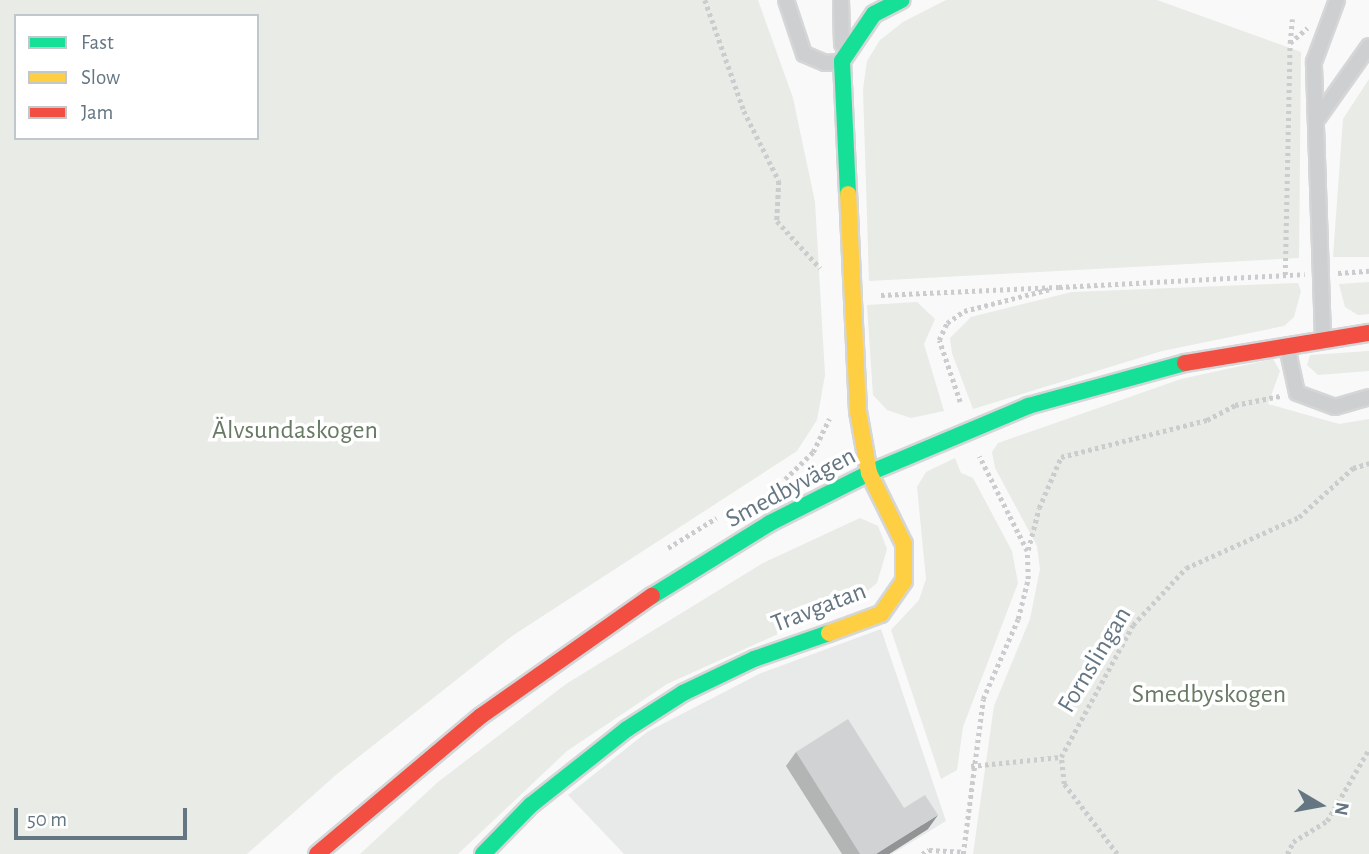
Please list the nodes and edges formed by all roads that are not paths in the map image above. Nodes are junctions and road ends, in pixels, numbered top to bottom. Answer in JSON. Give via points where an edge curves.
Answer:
{"nodes":[{"id":1,"x":786,"y":0,"type":"edge"},
{"id":2,"x":841,"y":0,"type":"edge"},
{"id":3,"x":902,"y":0,"type":"edge"},
{"id":4,"x":1337,"y":0,"type":"edge"},
{"id":5,"x":1369,"y":46,"type":"edge"},
{"id":6,"x":842,"y":61,"type":"junction"},
{"id":7,"x":1318,"y":118,"type":"junction"},
{"id":8,"x":1369,"y":334,"type":"edge"},
{"id":9,"x":1323,"y":340,"type":"junction"},
{"id":10,"x":1287,"y":345,"type":"junction"},
{"id":11,"x":1369,"y":397,"type":"edge"},
{"id":12,"x":869,"y":473,"type":"junction"},
{"id":13,"x":317,"y":854,"type":"edge"},
{"id":14,"x":483,"y":854,"type":"edge"}],
"edges":[{"from":1,"to":6,"type":"lane","via":[[804,54],[825,63]]},
{"from":2,"to":6,"type":"lane","name":"Travgatan"},
{"from":3,"to":6,"type":"street","via":[[874,14]]},
{"from":4,"to":7,"type":"lane","via":[[1314,62]]},
{"from":5,"to":7,"type":"lane"},
{"from":6,"to":12,"type":"street","name":"Travgatan","via":[[858,411]]},
{"from":7,"to":9,"type":"lane"},
{"from":8,"to":9,"type":"street","name":"Smedbyvägen"},
{"from":9,"to":10,"type":"street","name":"Smedbyvägen"},
{"from":10,"to":11,"type":"lane","via":[[1297,393],[1335,407]]},
{"from":10,"to":12,"type":"street","name":"Smedbyvägen","via":[[1163,366],[1028,407]]},
{"from":12,"to":13,"type":"street","name":"Smedbyvägen","via":[[771,523],[629,611],[481,716]]},
{"from":12,"to":14,"type":"street","name":"Travgatan","via":[[904,544],[904,581],[881,614],[754,659],[683,693],[627,729],[531,805]]}]}
